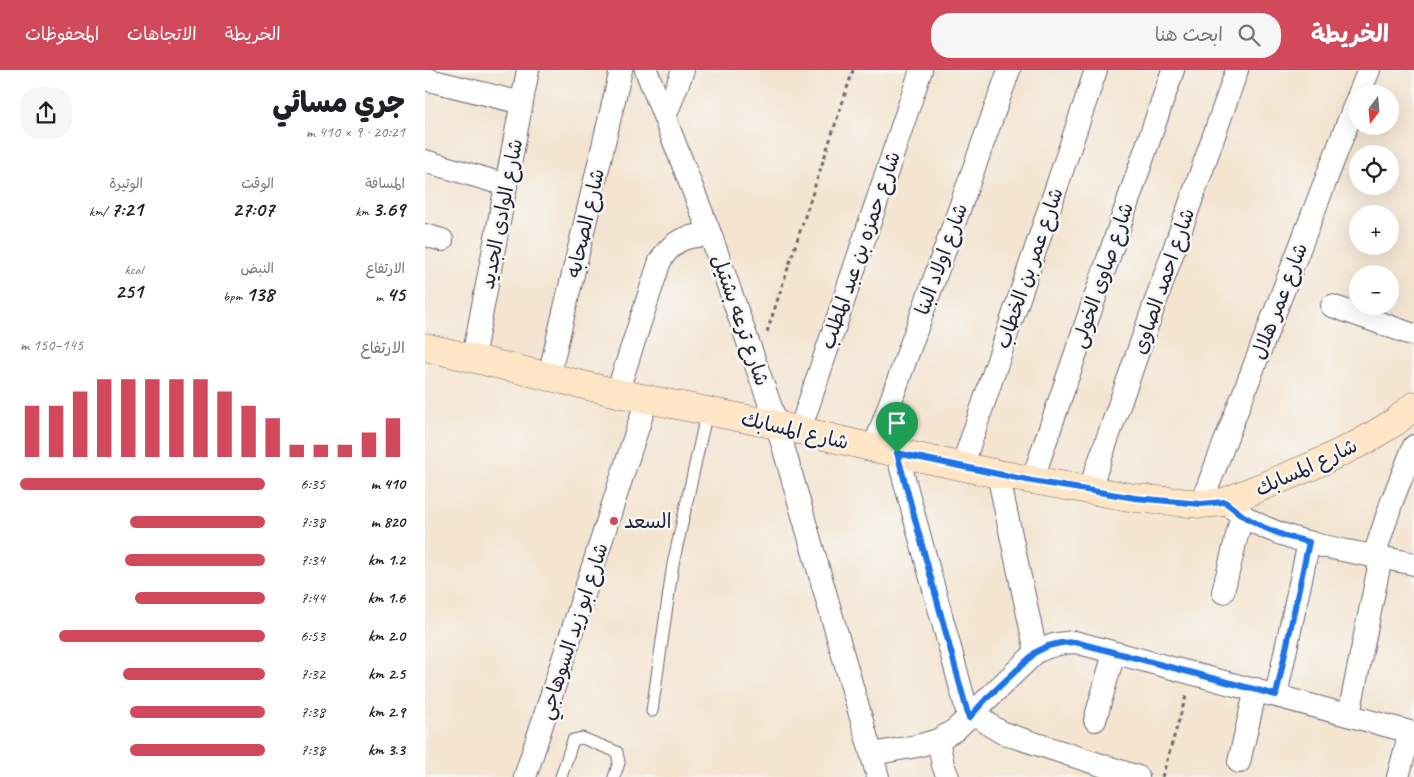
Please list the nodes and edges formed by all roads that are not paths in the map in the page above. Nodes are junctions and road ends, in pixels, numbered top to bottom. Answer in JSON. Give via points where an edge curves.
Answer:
{"nodes":[{"id":1,"x":528,"y":70,"type":"edge"},
{"id":2,"x":621,"y":70,"type":"edge"},
{"id":3,"x":646,"y":70,"type":"edge"},
{"id":4,"x":683,"y":70,"type":"edge"},
{"id":5,"x":921,"y":70,"type":"edge"},
{"id":6,"x":1009,"y":70,"type":"edge"},
{"id":7,"x":1096,"y":70,"type":"edge"},
{"id":8,"x":1173,"y":70,"type":"edge"},
{"id":9,"x":1237,"y":70,"type":"edge"},
{"id":10,"x":1369,"y":70,"type":"edge"},
{"id":11,"x":425,"y":79,"type":"edge"},
{"id":12,"x":1363,"y":85,"type":"edge"},
{"id":13,"x":522,"y":102,"type":"junction"},
{"id":14,"x":665,"y":117,"type":"junction"},
{"id":15,"x":1349,"y":123,"type":"edge"},
{"id":16,"x":425,"y":161,"type":"edge"},
{"id":17,"x":506,"y":185,"type":"junction"},
{"id":18,"x":711,"y":236,"type":"junction"},
{"id":19,"x":1332,"y":306,"type":"dead end"},
{"id":20,"x":1414,"y":335,"type":"edge"},
{"id":21,"x":425,"y":347,"type":"edge"},
{"id":22,"x":473,"y":358,"type":"junction"},
{"id":23,"x":549,"y":376,"type":"junction"},
{"id":24,"x":617,"y":393,"type":"junction"},
{"id":25,"x":647,"y":399,"type":"junction"},
{"id":26,"x":1414,"y":406,"type":"edge"},
{"id":27,"x":707,"y":411,"type":"junction"},
{"id":28,"x":788,"y":428,"type":"junction"},
{"id":29,"x":1414,"y":446,"type":"edge"},
{"id":30,"x":885,"y":451,"type":"junction"},
{"id":31,"x":962,"y":467,"type":"junction"},
{"id":32,"x":1409,"y":471,"type":"edge"},
{"id":33,"x":998,"y":474,"type":"junction"},
{"id":34,"x":1032,"y":481,"type":"junction"},
{"id":35,"x":1089,"y":491,"type":"junction"},
{"id":36,"x":1223,"y":507,"type":"junction"},
{"id":37,"x":1309,"y":542,"type":"junction"},
{"id":38,"x":1377,"y":557,"type":"junction"},
{"id":39,"x":1414,"y":564,"type":"edge"},
{"id":40,"x":1223,"y":592,"type":"dead end"},
{"id":41,"x":1036,"y":652,"type":"junction"},
{"id":42,"x":1114,"y":653,"type":"junction"},
{"id":43,"x":1266,"y":692,"type":"junction"},
{"id":44,"x":652,"y":710,"type":"dead end"},
{"id":45,"x":1349,"y":714,"type":"junction"},
{"id":46,"x":971,"y":715,"type":"junction"},
{"id":47,"x":1095,"y":720,"type":"dead end"},
{"id":48,"x":1412,"y":732,"type":"edge"},
{"id":49,"x":938,"y":740,"type":"junction"},
{"id":50,"x":871,"y":754,"type":"junction"},
{"id":51,"x":1239,"y":762,"type":"dead end"},
{"id":52,"x":525,"y":777,"type":"edge"},
{"id":53,"x":561,"y":777,"type":"edge"},
{"id":54,"x":614,"y":777,"type":"edge"},
{"id":55,"x":878,"y":777,"type":"edge"},
{"id":56,"x":948,"y":777,"type":"edge"},
{"id":57,"x":1138,"y":777,"type":"edge"},
{"id":58,"x":1398,"y":777,"type":"edge"}],
"edges":[{"from":1,"to":13,"type":"street","name":"شارع الوادى الجديد"},
{"from":2,"to":23,"type":"street","name":"شارع الصحابه"},
{"from":3,"to":14,"type":"street","name":"شارع ترعه بشتيل"},
{"from":4,"to":14,"type":"street"},
{"from":5,"to":28,"type":"street","name":"شارع حمزه بن عبد المطلب"},
{"from":6,"to":30,"type":"street","name":"شارع اولاد البنا"},
{"from":7,"to":31,"type":"street","name":"شارع عمر بن الخطاب"},
{"from":8,"to":34,"type":"street","name":"شارع صاوى الخولى"},
{"from":9,"to":35,"type":"street","name":"شارع احمد الصاوى"},
{"from":10,"to":12,"type":"street"},
{"from":11,"to":13,"type":"street"},
{"from":13,"to":17,"type":"street","name":"شارع الوادى الجديد"},
{"from":14,"to":18,"type":"street","name":"شارع ترعه بشتيل"},
{"from":15,"to":36,"type":"street","name":"شارع عمر هلال"},
{"from":16,"to":17,"type":"street"},
{"from":17,"to":22,"type":"street","name":"شارع الوادى الجديد"},
{"from":18,"to":24,"type":"street","via":[[693,236],[676,242],[660,261]]},
{"from":18,"to":28,"type":"street","name":"شارع ترعه بشتيل","via":[[757,364]]},
{"from":19,"to":20,"type":"street"},
{"from":21,"to":22,"type":"street","name":"شارع المسابك"},
{"from":22,"to":23,"type":"street","name":"شارع المسابك"},
{"from":23,"to":24,"type":"street","name":"شارع المسابك"},
{"from":24,"to":25,"type":"street","name":"شارع المسابك"},
{"from":25,"to":27,"type":"street","name":"شارع المسابك"},
{"from":25,"to":52,"type":"street","name":"شارع ابو زيد السوهاجي"},
{"from":26,"to":36,"type":"street","name":"شارع المسابك","via":[[1362,442]]},
{"from":27,"to":28,"type":"street","name":"شارع المسابك"},
{"from":27,"to":44,"type":"lane","via":[[673,564]]},
{"from":28,"to":30,"type":"street","name":"شارع المسابك"},
{"from":28,"to":50,"type":"street","name":"شارع ترعه بشتيل"},
{"from":29,"to":32,"type":"street"},
{"from":30,"to":31,"type":"street","name":"شارع المسابك"},
{"from":30,"to":46,"type":"street"},
{"from":31,"to":33,"type":"street","name":"شارع المسابك"},
{"from":32,"to":38,"type":"street"},
{"from":33,"to":34,"type":"street","name":"شارع المسابك"},
{"from":33,"to":41,"type":"street"},
{"from":34,"to":35,"type":"street","name":"شارع المسابك"},
{"from":35,"to":36,"type":"street","name":"شارع المسابك"},
{"from":36,"to":37,"type":"street","via":[[1278,533]]},
{"from":36,"to":40,"type":"street","name":"شارع عمر هلال"},
{"from":37,"to":38,"type":"street"},
{"from":37,"to":43,"type":"street"},
{"from":38,"to":39,"type":"street"},
{"from":38,"to":45,"type":"street"},
{"from":41,"to":42,"type":"street","via":[[1048,646],[1075,642]]},
{"from":41,"to":46,"type":"street"},
{"from":42,"to":43,"type":"street"},
{"from":42,"to":47,"type":"street"},
{"from":43,"to":45,"type":"street"},
{"from":43,"to":51,"type":"street"},
{"from":45,"to":48,"type":"street"},
{"from":46,"to":49,"type":"street"},
{"from":46,"to":57,"type":"street","via":[[1003,733]]},
{"from":48,"to":58,"type":"street"},
{"from":49,"to":50,"type":"street"},
{"from":49,"to":56,"type":"street"},
{"from":50,"to":55,"type":"street","name":"شارع ترعه بشتيل"},
{"from":53,"to":54,"type":"lane","via":[[573,740],[582,738],[617,752],[619,762]]}]}
